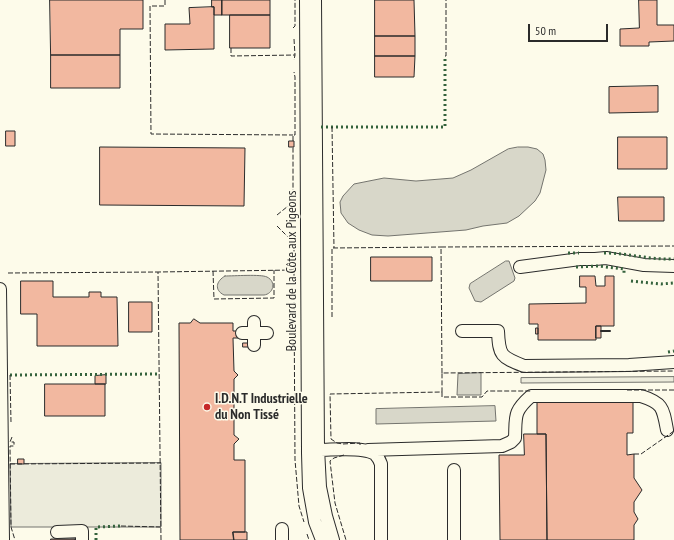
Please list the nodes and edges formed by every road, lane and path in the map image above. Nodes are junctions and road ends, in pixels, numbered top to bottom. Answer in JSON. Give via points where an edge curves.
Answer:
{"nodes":[{"id":1,"x":306,"y":0,"type":"edge"},
{"id":2,"x":315,"y":0,"type":"edge"},
{"id":3,"x":674,"y":266,"type":"edge"},
{"id":4,"x":520,"y":267,"type":"dead end"},
{"id":5,"x":0,"y":289,"type":"edge"},
{"id":6,"x":462,"y":331,"type":"dead end"},
{"id":7,"x":251,"y":333,"type":"dead end"},
{"id":8,"x":267,"y":333,"type":"dead end"},
{"id":9,"x":674,"y":362,"type":"edge"},
{"id":10,"x":0,"y":371,"type":"edge"},
{"id":11,"x":667,"y":430,"type":"dead end"},
{"id":12,"x":1,"y":447,"type":"edge"},
{"id":13,"x":319,"y":450,"type":"junction"},
{"id":14,"x":368,"y":450,"type":"junction"},
{"id":15,"x":454,"y":470,"type":"dead end"},
{"id":16,"x":57,"y":532,"type":"dead end"},
{"id":17,"x":3,"y":540,"type":"edge"},
{"id":18,"x":82,"y":540,"type":"edge"},
{"id":19,"x":322,"y":540,"type":"edge"},
{"id":20,"x":333,"y":540,"type":"edge"},
{"id":21,"x":381,"y":540,"type":"edge"},
{"id":22,"x":454,"y":540,"type":"edge"}],
"edges":[{"from":1,"to":19,"type":"street","name":"Boulevard de la Côte aux Pigeons","via":[[308,453],[310,495],[315,522]]},
{"from":2,"to":13,"type":"street","name":"Boulevard de la Côte aux Pigeons"},
{"from":3,"to":4,"type":"street","via":[[644,265],[595,258]]},
{"from":5,"to":10,"type":"street"},
{"from":6,"to":9,"type":"street","via":[[498,331],[499,349],[502,354],[510,361],[524,366]]},
{"from":7,"to":8,"type":"street"},
{"from":10,"to":12,"type":"street"},
{"from":11,"to":14,"type":"street","via":[[663,410],[652,400],[641,396],[531,396],[520,406],[516,415],[515,438],[502,446]]},
{"from":12,"to":17,"type":"street"},
{"from":13,"to":14,"type":"street"},
{"from":13,"to":20,"type":"street","name":"Boulevard de la Côte aux Pigeons","via":[[320,487]]},
{"from":14,"to":21,"type":"street","via":[[376,455],[381,464]]},
{"from":15,"to":22,"type":"street"},
{"from":16,"to":18,"type":"street","via":[[82,532]]}]}
